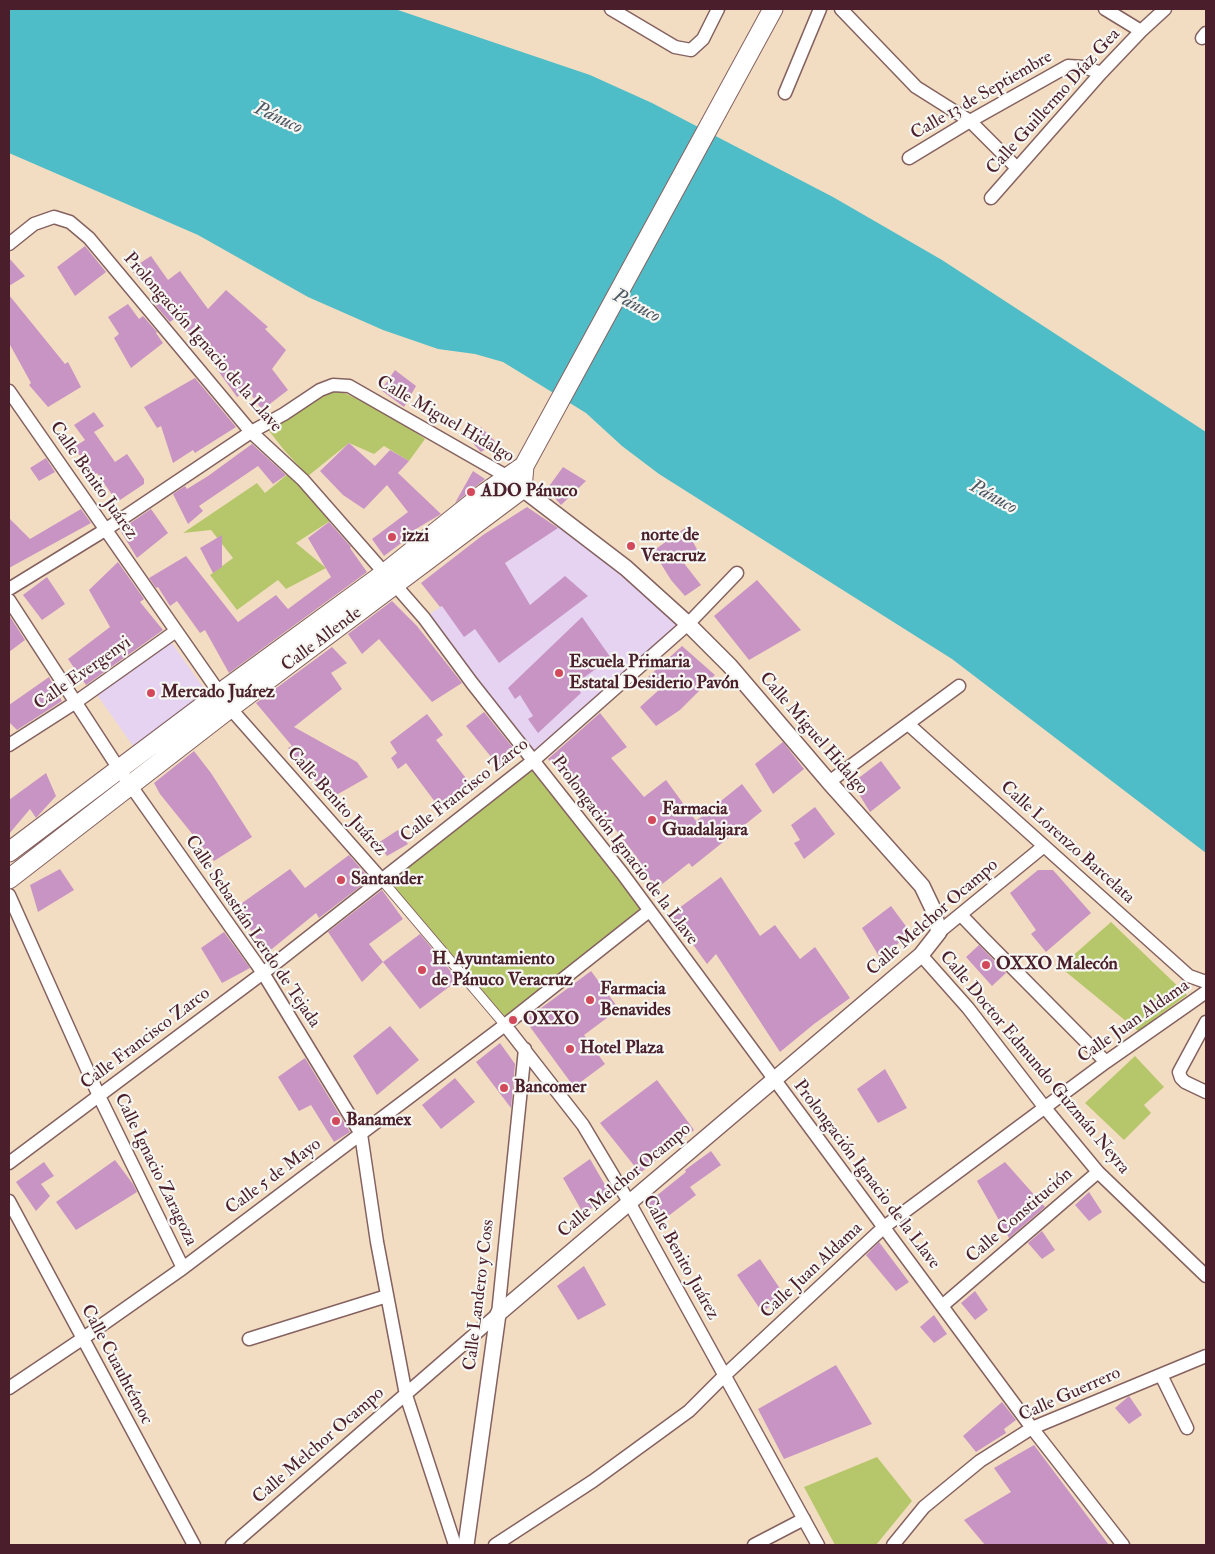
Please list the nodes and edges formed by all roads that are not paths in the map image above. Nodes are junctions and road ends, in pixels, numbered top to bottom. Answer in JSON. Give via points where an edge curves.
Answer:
{"nodes":[{"id":1,"x":611,"y":9,"type":"edge"},
{"id":2,"x":718,"y":9,"type":"edge"},
{"id":3,"x":773,"y":9,"type":"edge"},
{"id":4,"x":820,"y":9,"type":"edge"},
{"id":5,"x":841,"y":9,"type":"edge"},
{"id":6,"x":1105,"y":9,"type":"edge"},
{"id":7,"x":1165,"y":9,"type":"edge"},
{"id":8,"x":1141,"y":31,"type":"junction"},
{"id":9,"x":1101,"y":74,"type":"junction"},
{"id":10,"x":785,"y":93,"type":"dead end"},
{"id":11,"x":970,"y":121,"type":"junction"},
{"id":12,"x":909,"y":158,"type":"dead end"},
{"id":13,"x":1017,"y":168,"type":"junction"},
{"id":14,"x":991,"y":198,"type":"dead end"},
{"id":15,"x":9,"y":244,"type":"edge"},
{"id":16,"x":9,"y":390,"type":"edge"},
{"id":17,"x":251,"y":432,"type":"junction"},
{"id":18,"x":515,"y":483,"type":"junction"},
{"id":19,"x":105,"y":530,"type":"junction"},
{"id":20,"x":737,"y":573,"type":"dead end"},
{"id":21,"x":390,"y":579,"type":"junction"},
{"id":22,"x":9,"y":588,"type":"edge"},
{"id":23,"x":9,"y":600,"type":"edge"},
{"id":24,"x":688,"y":624,"type":"junction"},
{"id":25,"x":176,"y":631,"type":"junction"},
{"id":26,"x":960,"y":686,"type":"dead end"},
{"id":27,"x":224,"y":701,"type":"junction"},
{"id":28,"x":76,"y":702,"type":"junction"},
{"id":29,"x":908,"y":724,"type":"junction"},
{"id":30,"x":9,"y":746,"type":"edge"},
{"id":31,"x":534,"y":760,"type":"junction"},
{"id":32,"x":119,"y":769,"type":"junction"},
{"id":33,"x":829,"y":782,"type":"junction"},
{"id":34,"x":130,"y":785,"type":"junction"},
{"id":35,"x":1044,"y":846,"type":"junction"},
{"id":36,"x":9,"y":852,"type":"edge"},
{"id":37,"x":9,"y":879,"type":"edge"},
{"id":38,"x":381,"y":879,"type":"junction"},
{"id":39,"x":9,"y":895,"type":"edge"},
{"id":40,"x":649,"y":911,"type":"junction"},
{"id":41,"x":961,"y":915,"type":"junction"},
{"id":42,"x":939,"y":932,"type":"junction"},
{"id":43,"x":921,"y":955,"type":"junction"},
{"id":44,"x":263,"y":973,"type":"junction"},
{"id":45,"x":1206,"y":982,"type":"edge"},
{"id":46,"x":1206,"y":992,"type":"edge"},
{"id":47,"x":1206,"y":1022,"type":"edge"},
{"id":48,"x":505,"y":1025,"type":"junction"},
{"id":49,"x":524,"y":1048,"type":"junction"},
{"id":50,"x":1106,"y":1062,"type":"junction"},
{"id":51,"x":773,"y":1080,"type":"junction"},
{"id":52,"x":1206,"y":1092,"type":"edge"},
{"id":53,"x":99,"y":1096,"type":"junction"},
{"id":54,"x":1045,"y":1108,"type":"junction"},
{"id":55,"x":361,"y":1134,"type":"junction"},
{"id":56,"x":9,"y":1164,"type":"edge"},
{"id":57,"x":1098,"y":1172,"type":"junction"},
{"id":58,"x":9,"y":1202,"type":"edge"},
{"id":59,"x":629,"y":1202,"type":"junction"},
{"id":60,"x":884,"y":1227,"type":"junction"},
{"id":61,"x":183,"y":1268,"type":"junction"},
{"id":62,"x":1206,"y":1276,"type":"edge"},
{"id":63,"x":388,"y":1296,"type":"junction"},
{"id":64,"x":942,"y":1306,"type":"junction"},
{"id":65,"x":498,"y":1314,"type":"junction"},
{"id":66,"x":82,"y":1339,"type":"junction"},
{"id":67,"x":249,"y":1339,"type":"dead end"},
{"id":68,"x":1206,"y":1356,"type":"edge"},
{"id":69,"x":725,"y":1375,"type":"junction"},
{"id":70,"x":1161,"y":1375,"type":"junction"},
{"id":71,"x":9,"y":1388,"type":"edge"},
{"id":72,"x":406,"y":1395,"type":"junction"},
{"id":73,"x":1032,"y":1428,"type":"junction"},
{"id":74,"x":1187,"y":1428,"type":"dead end"},
{"id":75,"x":804,"y":1519,"type":"junction"},
{"id":76,"x":194,"y":1545,"type":"edge"},
{"id":77,"x":232,"y":1545,"type":"edge"},
{"id":78,"x":456,"y":1545,"type":"edge"},
{"id":79,"x":466,"y":1545,"type":"edge"},
{"id":80,"x":495,"y":1545,"type":"edge"},
{"id":81,"x":754,"y":1545,"type":"edge"},
{"id":82,"x":818,"y":1545,"type":"edge"},
{"id":83,"x":893,"y":1545,"type":"edge"},
{"id":84,"x":1123,"y":1545,"type":"edge"}],
"edges":[{"from":1,"to":2,"type":"street","via":[[674,47],[691,50],[703,39]]},
{"from":3,"to":18,"type":"main road"},
{"from":4,"to":10,"type":"street"},
{"from":5,"to":11,"type":"street","via":[[916,88]]},
{"from":6,"to":8,"type":"street"},
{"from":7,"to":8,"type":"street","name":"Calle Guillermo Díaz Gea"},
{"from":8,"to":9,"type":"street","name":"Calle Guillermo Díaz Gea"},
{"from":9,"to":11,"type":"street","name":"Calle 13 de Septiembre","via":[[1084,67],[1068,66]]},
{"from":9,"to":13,"type":"street","name":"Calle Guillermo Díaz Gea"},
{"from":11,"to":12,"type":"street","name":"Calle 13 de Septiembre"},
{"from":11,"to":13,"type":"street"},
{"from":13,"to":14,"type":"street","name":"Calle Guillermo Díaz Gea"},
{"from":15,"to":17,"type":"street","name":"Prolongación Ignacio de la Llave","via":[[34,224],[54,217],[70,222],[89,238]]},
{"from":16,"to":19,"type":"street","name":"Calle Benito Juárez"},
{"from":17,"to":18,"type":"street","name":"Calle Miguel Hidalgo","via":[[320,390],[334,385],[349,386]]},
{"from":17,"to":19,"type":"street"},
{"from":17,"to":21,"type":"street","name":"Prolongación Ignacio de la Llave","via":[[303,480]]},
{"from":18,"to":21,"type":"main road","name":"Calle Allende"},
{"from":18,"to":24,"type":"street","name":"Calle Miguel Hidalgo","via":[[626,568]]},
{"from":19,"to":22,"type":"street"},
{"from":19,"to":25,"type":"street","name":"Calle Benito Juárez"},
{"from":20,"to":24,"type":"street","name":"Calle Francisco Zarco"},
{"from":21,"to":27,"type":"main road","name":"Calle Allende"},
{"from":21,"to":31,"type":"street","name":"Prolongación Ignacio de la Llave"},
{"from":23,"to":28,"type":"street","name":"Calle Sebastián Lerdo de Tejada"},
{"from":24,"to":31,"type":"street","name":"Calle Francisco Zarco"},
{"from":24,"to":33,"type":"street","name":"Calle Miguel Hidalgo","via":[[730,666]]},
{"from":25,"to":27,"type":"street","name":"Calle Benito Juárez"},
{"from":25,"to":28,"type":"street","name":"Calle Evergenyi"},
{"from":26,"to":29,"type":"street"},
{"from":27,"to":32,"type":"main road","name":"Calle Allende"},
{"from":27,"to":34,"type":"main road","name":"Calle Allende"},
{"from":27,"to":38,"type":"street","name":"Calle Benito Juárez"},
{"from":28,"to":30,"type":"street","name":"Calle Evergenyi"},
{"from":28,"to":32,"type":"street","name":"Calle Sebastián Lerdo de Tejada"},
{"from":29,"to":33,"type":"street"},
{"from":29,"to":35,"type":"street","name":"Calle Lorenzo Barcelata"},
{"from":31,"to":38,"type":"street","name":"Calle Francisco Zarco"},
{"from":31,"to":40,"type":"street","name":"Prolongación Ignacio de la Llave"},
{"from":32,"to":34,"type":"street","name":"Calle Sebastián Lerdo de Tejada"},
{"from":32,"to":36,"type":"main road","name":"Calle Allende"},
{"from":33,"to":42,"type":"street","name":"Calle Miguel Hidalgo","via":[[922,886]]},
{"from":34,"to":37,"type":"main road","name":"Calle Allende"},
{"from":34,"to":44,"type":"street","name":"Calle Sebastián Lerdo de Tejada"},
{"from":35,"to":41,"type":"street","name":"Calle Melchor Ocampo"},
{"from":35,"to":45,"type":"street","name":"Calle Lorenzo Barcelata","via":[[1189,976]]},
{"from":38,"to":44,"type":"street","name":"Calle Francisco Zarco"},
{"from":38,"to":48,"type":"street","name":"Calle Benito Juárez"},
{"from":39,"to":53,"type":"street","name":"Calle Ignacio Zaragoza"},
{"from":40,"to":48,"type":"street","name":"Calle 5 de Mayo"},
{"from":40,"to":51,"type":"street","name":"Prolongación Ignacio de la Llave"},
{"from":41,"to":42,"type":"street","name":"Calle Melchor Ocampo"},
{"from":41,"to":50,"type":"street"},
{"from":42,"to":43,"type":"street","name":"Calle Melchor Ocampo"},
{"from":43,"to":51,"type":"street","name":"Calle Melchor Ocampo"},
{"from":43,"to":54,"type":"street","name":"Calle Doctor Edmundo Guzmán Neyra","via":[[968,1008]]},
{"from":44,"to":53,"type":"street","name":"Calle Francisco Zarco"},
{"from":44,"to":55,"type":"street","name":"Calle Sebastián Lerdo de Tejada"},
{"from":46,"to":50,"type":"street","name":"Calle Juan Aldama"},
{"from":47,"to":52,"type":"street","via":[[1179,1072],[1185,1082]]},
{"from":48,"to":49,"type":"street","name":"Calle Benito Juárez"},
{"from":48,"to":55,"type":"street","name":"Calle 5 de Mayo"},
{"from":49,"to":59,"type":"street","name":"Calle Benito Juárez","via":[[583,1124]]},
{"from":49,"to":65,"type":"street","name":"Calle Landero y Coss"},
{"from":50,"to":54,"type":"street","name":"Calle Juan Aldama"},
{"from":51,"to":59,"type":"street","name":"Calle Melchor Ocampo"},
{"from":51,"to":60,"type":"street","name":"Prolongación Ignacio de la Llave"},
{"from":53,"to":56,"type":"street","name":"Calle Francisco Zarco"},
{"from":53,"to":61,"type":"street","name":"Calle Ignacio Zaragoza"},
{"from":54,"to":57,"type":"street","name":"Calle Doctor Edmundo Guzmán Neyra"},
{"from":54,"to":60,"type":"street","name":"Calle Juan Aldama"},
{"from":55,"to":61,"type":"street","name":"Calle 5 de Mayo"},
{"from":55,"to":63,"type":"street","name":"Calle Sebastián Lerdo de Tejada"},
{"from":57,"to":62,"type":"street","name":"Calle Doctor Edmundo Guzmán Neyra"},
{"from":57,"to":64,"type":"street","name":"Calle Constitución"},
{"from":58,"to":66,"type":"street","name":"Calle Cuauhtémoc"},
{"from":59,"to":65,"type":"street","name":"Calle Melchor Ocampo"},
{"from":59,"to":69,"type":"street","name":"Calle Benito Juárez"},
{"from":60,"to":64,"type":"street","name":"Prolongación Ignacio de la Llave"},
{"from":60,"to":69,"type":"street","name":"Calle Juan Aldama"},
{"from":61,"to":66,"type":"street","name":"Calle 5 de Mayo"},
{"from":63,"to":67,"type":"street"},
{"from":63,"to":72,"type":"street","name":"Calle Sebastián Lerdo de Tejada"},
{"from":64,"to":73,"type":"street","name":"Prolongación Ignacio de la Llave"},
{"from":65,"to":72,"type":"street","name":"Calle Melchor Ocampo"},
{"from":65,"to":79,"type":"street","name":"Calle Landero y Coss"},
{"from":66,"to":71,"type":"street","name":"Calle 5 de Mayo"},
{"from":66,"to":76,"type":"street","name":"Calle Cuauhtémoc"},
{"from":68,"to":70,"type":"street","name":"Calle Guerrero"},
{"from":69,"to":75,"type":"street","name":"Calle Benito Juárez"},
{"from":69,"to":80,"type":"street","name":"Calle Juan Aldama","via":[[689,1411],[593,1481]]},
{"from":70,"to":73,"type":"street","name":"Calle Guerrero"},
{"from":70,"to":74,"type":"street"},
{"from":72,"to":77,"type":"street","name":"Calle Melchor Ocampo"},
{"from":72,"to":78,"type":"street","name":"Calle Sebastián Lerdo de Tejada"},
{"from":73,"to":83,"type":"street","name":"Calle Guerrero","via":[[980,1461],[924,1507]]},
{"from":73,"to":84,"type":"street","name":"Prolongación Ignacio de la Llave"},
{"from":75,"to":81,"type":"street"},
{"from":75,"to":82,"type":"street","name":"Calle Benito Juárez"}]}
